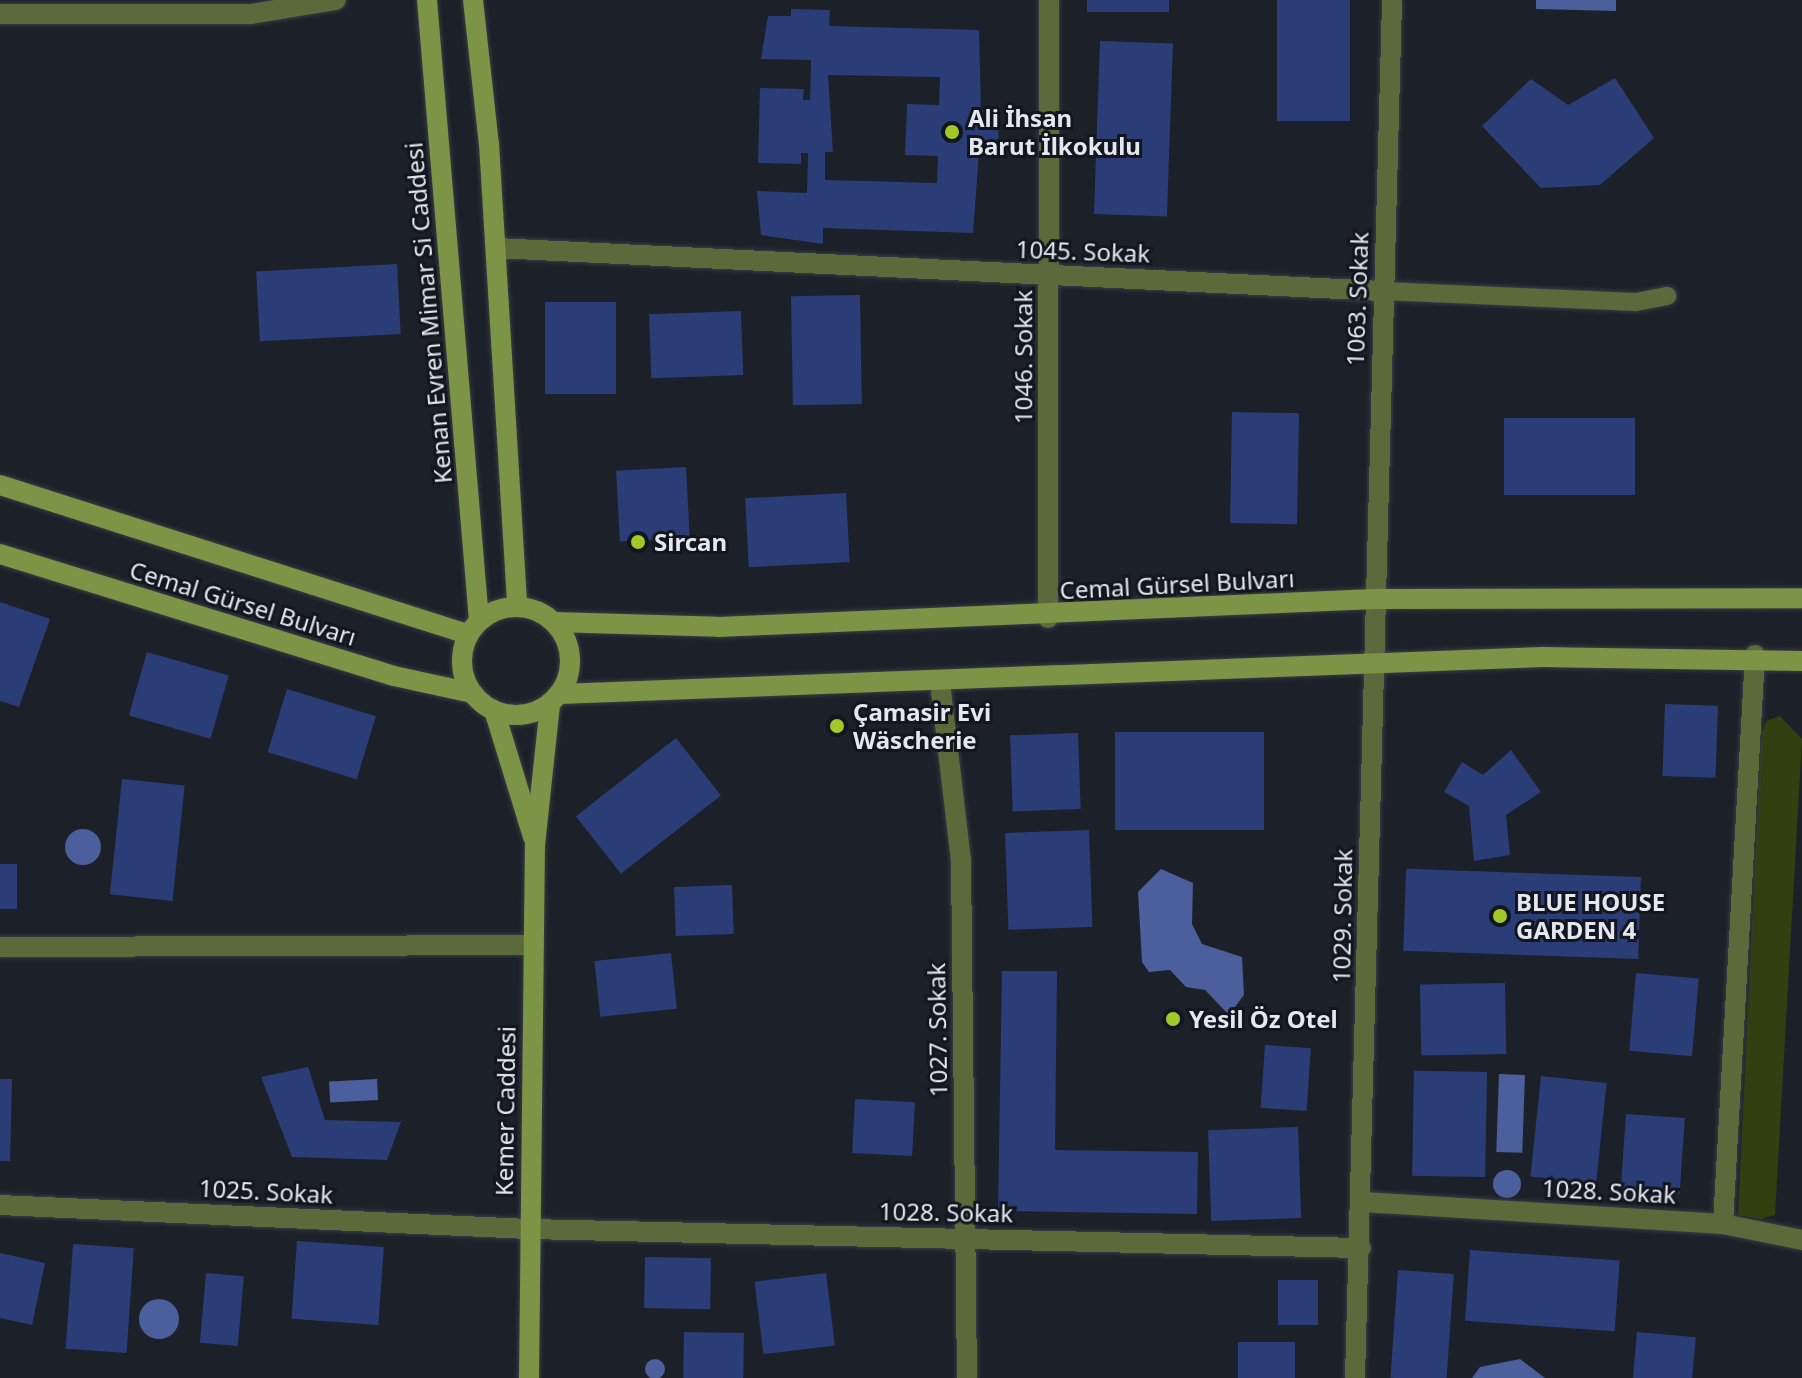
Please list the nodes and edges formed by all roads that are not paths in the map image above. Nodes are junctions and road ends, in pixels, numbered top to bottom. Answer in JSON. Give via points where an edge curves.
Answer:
{"nodes":[{"id":1,"x":336,"y":0,"type":"edge"},
{"id":2,"x":427,"y":0,"type":"edge"},
{"id":3,"x":473,"y":0,"type":"edge"},
{"id":4,"x":1049,"y":0,"type":"edge"},
{"id":5,"x":1392,"y":0,"type":"edge"},
{"id":6,"x":0,"y":14,"type":"edge"},
{"id":7,"x":496,"y":248,"type":"junction"},
{"id":8,"x":1049,"y":274,"type":"junction"},
{"id":9,"x":1383,"y":291,"type":"junction"},
{"id":10,"x":1667,"y":296,"type":"dead end"},
{"id":11,"x":0,"y":485,"type":"edge"},
{"id":12,"x":0,"y":554,"type":"edge"},
{"id":13,"x":1802,"y":598,"type":"edge"},
{"id":14,"x":1374,"y":599,"type":"junction"},
{"id":15,"x":517,"y":606,"type":"junction"},
{"id":16,"x":1048,"y":618,"type":"junction"},
{"id":17,"x":554,"y":622,"type":"junction"},
{"id":18,"x":474,"y":628,"type":"junction"},
{"id":19,"x":1755,"y":655,"type":"junction"},
{"id":20,"x":1802,"y":661,"type":"edge"},
{"id":21,"x":1373,"y":662,"type":"junction"},
{"id":22,"x":940,"y":682,"type":"junction"},
{"id":23,"x":472,"y":693,"type":"junction"},
{"id":24,"x":555,"y":699,"type":"junction"},
{"id":25,"x":494,"y":710,"type":"junction"},
{"id":26,"x":535,"y":845,"type":"junction"},
{"id":27,"x":534,"y":945,"type":"junction"},
{"id":28,"x":0,"y":947,"type":"edge"},
{"id":29,"x":1363,"y":1202,"type":"junction"},
{"id":30,"x":0,"y":1205,"type":"edge"},
{"id":31,"x":1723,"y":1224,"type":"junction"},
{"id":32,"x":529,"y":1229,"type":"junction"},
{"id":33,"x":965,"y":1239,"type":"junction"},
{"id":34,"x":1802,"y":1240,"type":"edge"},
{"id":35,"x":1361,"y":1248,"type":"junction"},
{"id":36,"x":529,"y":1378,"type":"edge"},
{"id":37,"x":967,"y":1378,"type":"edge"},
{"id":38,"x":1355,"y":1378,"type":"edge"}],
"edges":[{"from":1,"to":6,"type":"street","via":[[251,14]]},
{"from":2,"to":18,"type":"main road","name":"Kenan Evren Mimar Si Caddesi"},
{"from":3,"to":7,"type":"main road"},
{"from":4,"to":8,"type":"street","name":"1046. Sokak"},
{"from":5,"to":9,"type":"street","name":"1063. Sokak"},
{"from":7,"to":8,"type":"street","name":"1045. Sokak"},
{"from":7,"to":15,"type":"main road"},
{"from":8,"to":9,"type":"street","name":"1045. Sokak"},
{"from":8,"to":16,"type":"street","name":"1046. Sokak"},
{"from":9,"to":10,"type":"lane","name":"1045. Sokak","via":[[1636,302]]},
{"from":9,"to":14,"type":"street","name":"1063. Sokak"},
{"from":11,"to":18,"type":"main road","name":"Cemal Gürsel Bulvarı"},
{"from":12,"to":23,"type":"main road","name":"Cemal Gürsel Bulvarı","via":[[394,676]]},
{"from":13,"to":14,"type":"main road","name":"Cemal Gürsel Bulvarı"},
{"from":14,"to":16,"type":"main road","name":"Cemal Gürsel Bulvarı"},
{"from":14,"to":21,"type":"street","name":"1029. Sokak"},
{"from":15,"to":17,"type":"main road"},
{"from":15,"to":18,"type":"main road"},
{"from":16,"to":17,"type":"main road","name":"Cemal Gürsel Bulvarı","via":[[718,627]]},
{"from":17,"to":24,"type":"main road","via":[[571,665]]},
{"from":18,"to":23,"type":"main road","via":[[462,665]]},
{"from":19,"to":20,"type":"main road"},
{"from":19,"to":21,"type":"main road"},
{"from":19,"to":31,"type":"street"},
{"from":21,"to":22,"type":"main road"},
{"from":21,"to":29,"type":"street","name":"1029. Sokak"},
{"from":22,"to":24,"type":"main road"},
{"from":22,"to":33,"type":"street","name":"1027. Sokak","via":[[961,860]]},
{"from":23,"to":25,"type":"main road"},
{"from":24,"to":25,"type":"main road","via":[[523,715]]},
{"from":24,"to":26,"type":"main road"},
{"from":25,"to":26,"type":"main road"},
{"from":26,"to":27,"type":"main road","name":"Kemer Caddesi"},
{"from":27,"to":28,"type":"street"},
{"from":27,"to":32,"type":"main road","name":"Kemer Caddesi"},
{"from":29,"to":31,"type":"street","name":"1028. Sokak"},
{"from":29,"to":35,"type":"street","name":"1029. Sokak"},
{"from":30,"to":32,"type":"street","name":"1025. Sokak"},
{"from":31,"to":34,"type":"street","name":"1028. Sokak"},
{"from":32,"to":33,"type":"street","name":"1028. Sokak"},
{"from":32,"to":36,"type":"main road","name":"Kemer Caddesi"},
{"from":33,"to":35,"type":"street","name":"1028. Sokak"},
{"from":33,"to":37,"type":"street","name":"1027. Sokak"},
{"from":35,"to":38,"type":"street","name":"1029. Sokak"}]}
